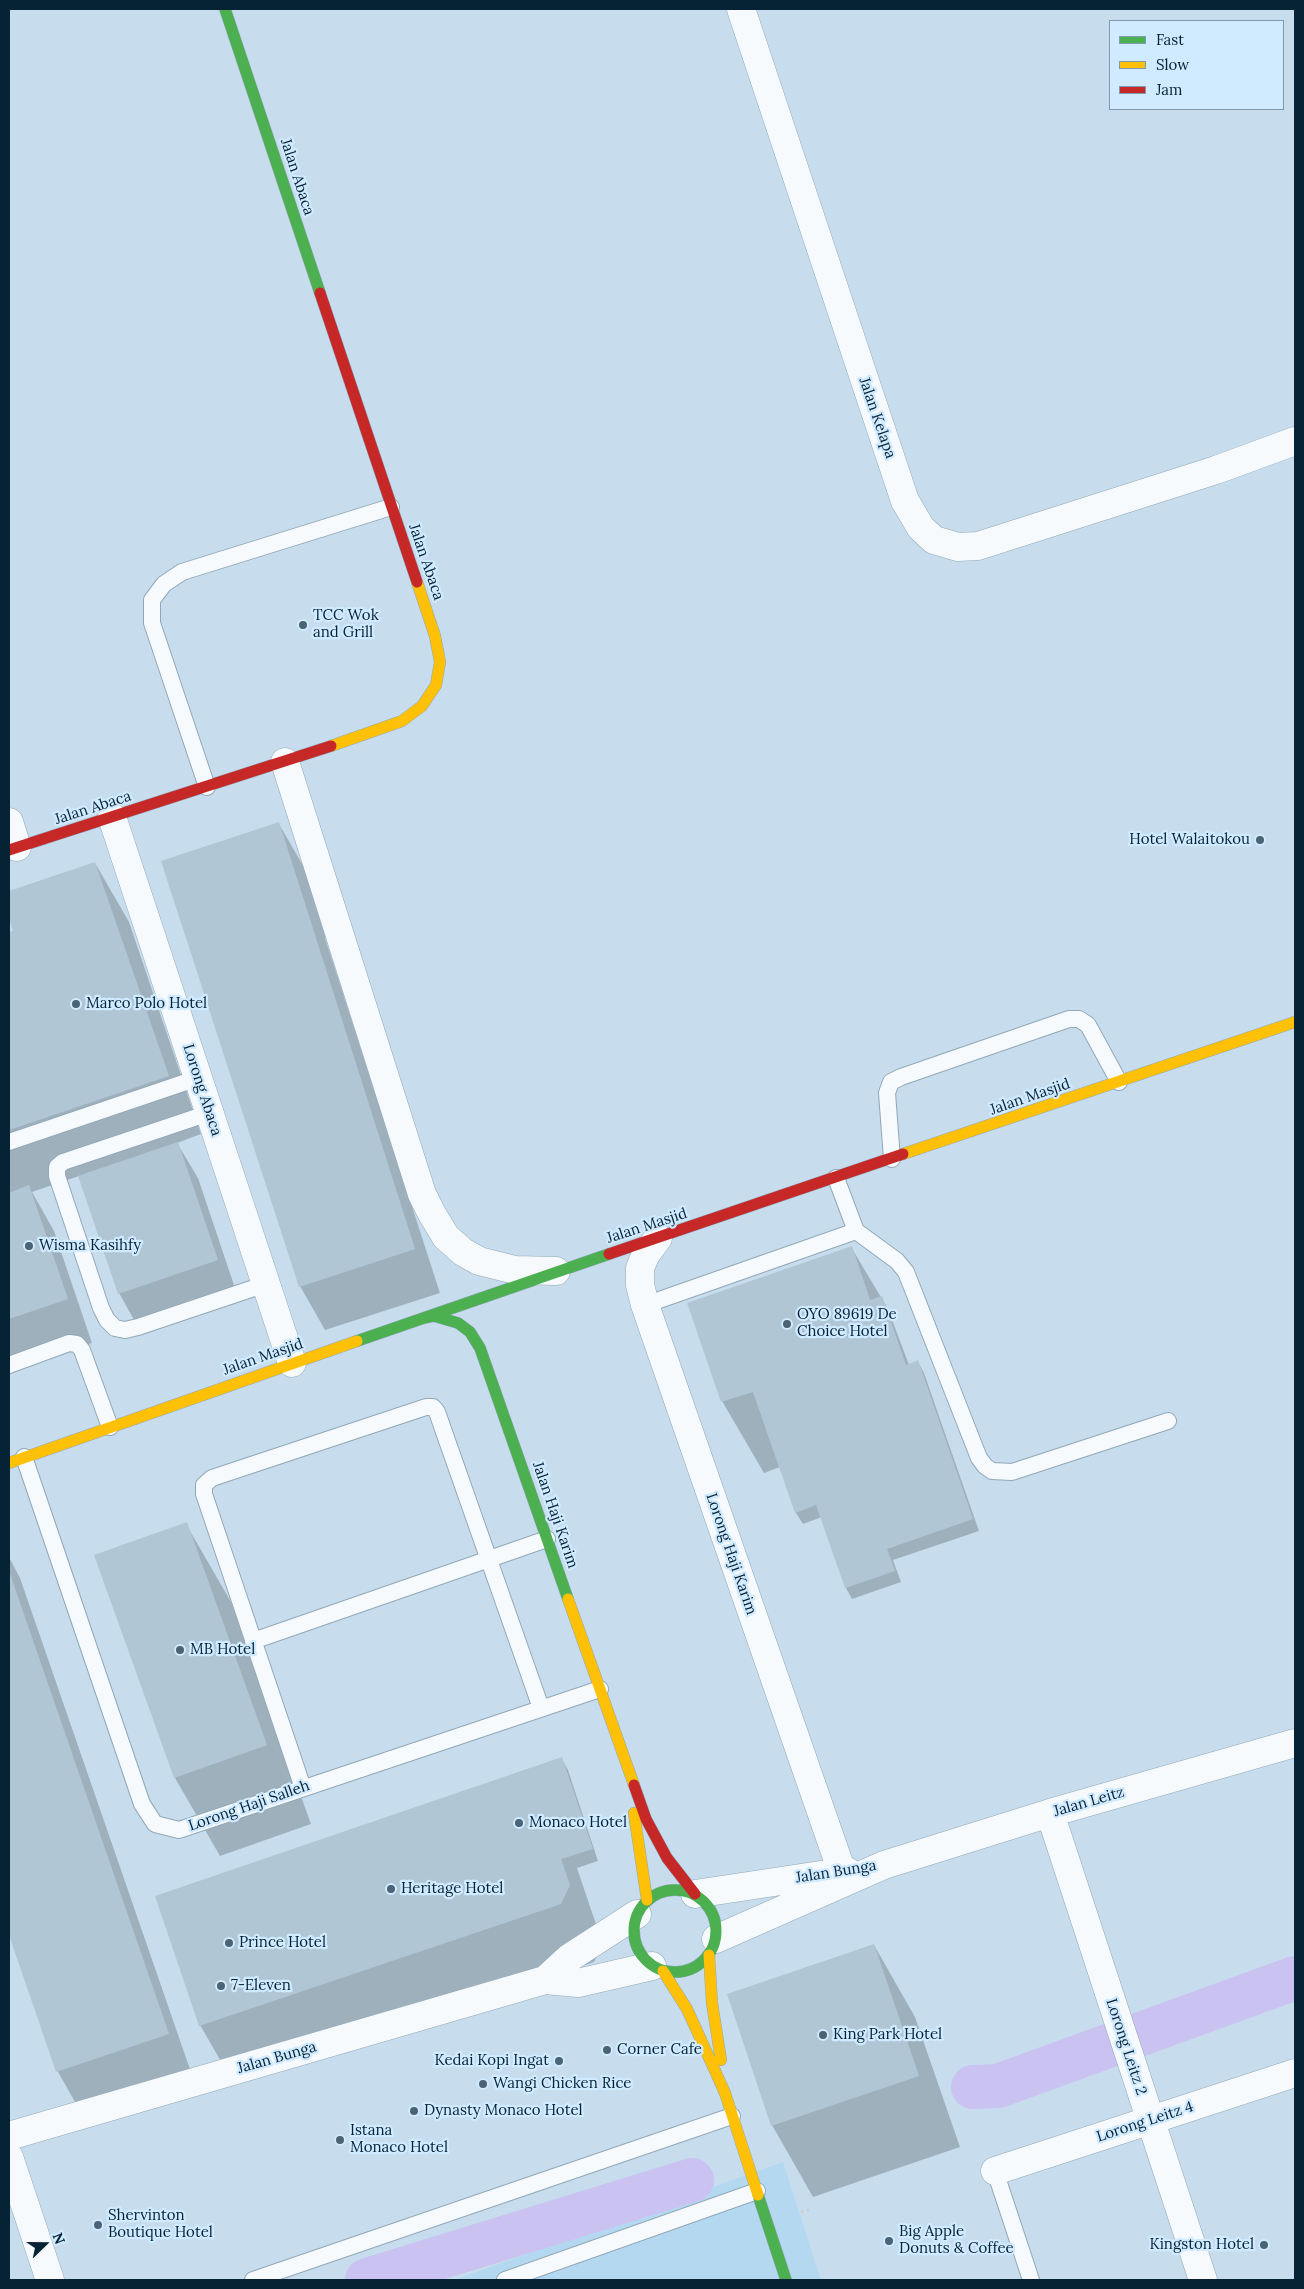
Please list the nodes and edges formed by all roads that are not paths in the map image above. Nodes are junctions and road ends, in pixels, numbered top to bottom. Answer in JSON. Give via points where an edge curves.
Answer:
{"nodes":[{"id":1,"x":226,"y":9,"type":"edge"},
{"id":2,"x":740,"y":9,"type":"edge"},
{"id":3,"x":1295,"y":441,"type":"edge"},
{"id":4,"x":391,"y":507,"type":"junction"},
{"id":5,"x":285,"y":762,"type":"junction"},
{"id":6,"x":207,"y":787,"type":"junction"},
{"id":7,"x":112,"y":817,"type":"junction"},
{"id":8,"x":12,"y":840,"type":"edge"},
{"id":9,"x":1295,"y":1022,"type":"edge"},
{"id":10,"x":198,"y":1078,"type":"junction"},
{"id":11,"x":1119,"y":1082,"type":"junction"},
{"id":12,"x":209,"y":1113,"type":"junction"},
{"id":13,"x":9,"y":1142,"type":"edge"},
{"id":14,"x":892,"y":1159,"type":"junction"},
{"id":15,"x":836,"y":1178,"type":"junction"},
{"id":16,"x":856,"y":1231,"type":"junction"},
{"id":17,"x":658,"y":1238,"type":"junction"},
{"id":18,"x":558,"y":1271,"type":"junction"},
{"id":19,"x":266,"y":1284,"type":"junction"},
{"id":20,"x":645,"y":1305,"type":"junction"},
{"id":21,"x":419,"y":1319,"type":"junction"},
{"id":22,"x":292,"y":1363,"type":"junction"},
{"id":23,"x":9,"y":1364,"type":"edge"},
{"id":24,"x":1168,"y":1421,"type":"dead end"},
{"id":25,"x":110,"y":1427,"type":"junction"},
{"id":26,"x":24,"y":1457,"type":"junction"},
{"id":27,"x":9,"y":1463,"type":"edge"},
{"id":28,"x":547,"y":1539,"type":"junction"},
{"id":29,"x":488,"y":1560,"type":"junction"},
{"id":30,"x":253,"y":1641,"type":"junction"},
{"id":31,"x":600,"y":1689,"type":"junction"},
{"id":32,"x":541,"y":1708,"type":"junction"},
{"id":33,"x":1295,"y":1742,"type":"edge"},
{"id":34,"x":625,"y":1762,"type":"junction"},
{"id":35,"x":303,"y":1788,"type":"junction"},
{"id":36,"x":1050,"y":1813,"type":"junction"},
{"id":37,"x":884,"y":1865,"type":"junction"},
{"id":38,"x":842,"y":1872,"type":"junction"},
{"id":39,"x":695,"y":1894,"type":"junction"},
{"id":40,"x":642,"y":1907,"type":"junction"},
{"id":41,"x":713,"y":1947,"type":"junction"},
{"id":42,"x":657,"y":1968,"type":"junction"},
{"id":43,"x":545,"y":1980,"type":"junction"},
{"id":44,"x":1295,"y":2073,"type":"edge"},
{"id":45,"x":725,"y":2093,"type":"junction"},
{"id":46,"x":732,"y":2116,"type":"junction"},
{"id":47,"x":1151,"y":2120,"type":"junction"},
{"id":48,"x":9,"y":2136,"type":"edge"},
{"id":49,"x":9,"y":2157,"type":"edge"},
{"id":50,"x":995,"y":2171,"type":"joint"},
{"id":51,"x":757,"y":2191,"type":"junction"},
{"id":52,"x":50,"y":2280,"type":"edge"},
{"id":53,"x":253,"y":2280,"type":"edge"},
{"id":54,"x":505,"y":2280,"type":"edge"},
{"id":55,"x":786,"y":2280,"type":"edge"},
{"id":56,"x":1031,"y":2280,"type":"edge"},
{"id":57,"x":1203,"y":2280,"type":"edge"}],
"edges":[{"from":1,"to":4,"type":"street","name":"Jalan Abaca"},
{"from":2,"to":3,"type":"street","name":"Jalan Kelapa","via":[[905,501],[920,528],[934,540],[958,547],[978,546],[1216,470]]},
{"from":4,"to":5,"type":"street","name":"Jalan Abaca","via":[[435,636],[440,662],[436,685],[422,706],[402,722]]},
{"from":4,"to":6,"type":"lane","via":[[182,572],[164,584],[152,600],[152,623]]},
{"from":5,"to":6,"type":"street","name":"Jalan Abaca"},
{"from":5,"to":18,"type":"street","via":[[422,1194],[432,1214],[446,1237],[479,1261],[516,1270]]},
{"from":6,"to":7,"type":"street","name":"Jalan Abaca"},
{"from":7,"to":8,"type":"street","name":"Jalan Abaca"},
{"from":7,"to":10,"type":"street","name":"Lorong Abaca"},
{"from":9,"to":11,"type":"street","name":"Jalan Masjid"},
{"from":10,"to":12,"type":"street","name":"Lorong Abaca"},
{"from":10,"to":13,"type":"lane"},
{"from":11,"to":14,"type":"street","name":"Jalan Masjid"},
{"from":11,"to":14,"type":"lane","via":[[1088,1025],[1079,1019],[1069,1019],[891,1082],[887,1094]]},
{"from":12,"to":19,"type":"street","name":"Lorong Abaca"},
{"from":12,"to":19,"type":"lane","via":[[63,1162],[57,1167],[57,1176],[101,1308],[115,1328],[125,1330]]},
{"from":14,"to":15,"type":"street","name":"Jalan Masjid"},
{"from":15,"to":16,"type":"lane"},
{"from":15,"to":17,"type":"street","name":"Jalan Masjid"},
{"from":16,"to":20,"type":"lane"},
{"from":16,"to":24,"type":"lane","via":[[897,1261],[906,1272],[979,1458],[992,1471],[1012,1472]]},
{"from":17,"to":18,"type":"street","name":"Jalan Masjid"},
{"from":17,"to":20,"type":"street","name":"Lorong Haji Karim","via":[[640,1268]]},
{"from":18,"to":21,"type":"street","name":"Jalan Masjid"},
{"from":19,"to":22,"type":"street","name":"Lorong Abaca"},
{"from":20,"to":38,"type":"street","name":"Lorong Haji Karim"},
{"from":21,"to":22,"type":"street","name":"Jalan Masjid"},
{"from":21,"to":28,"type":"street","name":"Jalan Haji Karim","via":[[434,1316],[458,1322],[470,1332],[480,1348]]},
{"from":22,"to":25,"type":"street","name":"Jalan Masjid"},
{"from":23,"to":25,"type":"lane","via":[[69,1343],[77,1344]]},
{"from":25,"to":26,"type":"street","name":"Jalan Masjid"},
{"from":26,"to":27,"type":"street","name":"Jalan Masjid"},
{"from":26,"to":35,"type":"lane","name":"Lorong Haji Salleh","via":[[142,1804],[155,1824],[179,1830]]},
{"from":28,"to":29,"type":"lane"},
{"from":28,"to":31,"type":"street","name":"Jalan Haji Karim"},
{"from":29,"to":30,"type":"lane"},
{"from":29,"to":30,"type":"lane","via":[[433,1407],[212,1478],[204,1485],[204,1494]]},
{"from":29,"to":32,"type":"lane"},
{"from":30,"to":35,"type":"lane"},
{"from":31,"to":32,"type":"lane","name":"Lorong Haji Salleh"},
{"from":31,"to":34,"type":"street","name":"Jalan Haji Karim"},
{"from":32,"to":35,"type":"lane","name":"Lorong Haji Salleh"},
{"from":33,"to":36,"type":"street","name":"Jalan Leitz"},
{"from":34,"to":39,"type":"street","via":[[646,1819],[667,1858]]},
{"from":34,"to":40,"type":"street","via":[[644,1865]]},
{"from":36,"to":37,"type":"street","name":"Jalan Leitz"},
{"from":36,"to":47,"type":"street","name":"Lorong Leitz 2"},
{"from":37,"to":38,"type":"street","name":"Jalan Bunga"},
{"from":37,"to":41,"type":"street","name":"Jalan Bunga"},
{"from":38,"to":39,"type":"street","name":"Jalan Bunga"},
{"from":39,"to":40,"type":"street","via":[[670,1889],[657,1893]]},
{"from":39,"to":41,"type":"street","via":[[714,1916]]},
{"from":40,"to":42,"type":"street","via":[[634,1928],[635,1943],[642,1956]]},
{"from":40,"to":43,"type":"street","name":"Jalan Bunga","via":[[569,1958]]},
{"from":41,"to":42,"type":"street","via":[[701,1964],[689,1970],[676,1973]]},
{"from":41,"to":45,"type":"street","via":[[712,2003]]},
{"from":42,"to":43,"type":"street","name":"Jalan Bunga","via":[[578,1983]]},
{"from":42,"to":45,"type":"street","via":[[687,2008]]},
{"from":43,"to":48,"type":"street","name":"Jalan Bunga"},
{"from":44,"to":47,"type":"street","name":"Lorong Leitz 4"},
{"from":45,"to":46,"type":"street"},
{"from":46,"to":51,"type":"street"},
{"from":46,"to":53,"type":"lane"},
{"from":47,"to":50,"type":"street","name":"Lorong Leitz 4"},
{"from":47,"to":57,"type":"street","name":"Lorong Leitz 2"},
{"from":49,"to":52,"type":"street"},
{"from":50,"to":56,"type":"lane"},
{"from":51,"to":54,"type":"lane"},
{"from":51,"to":55,"type":"street"}]}
